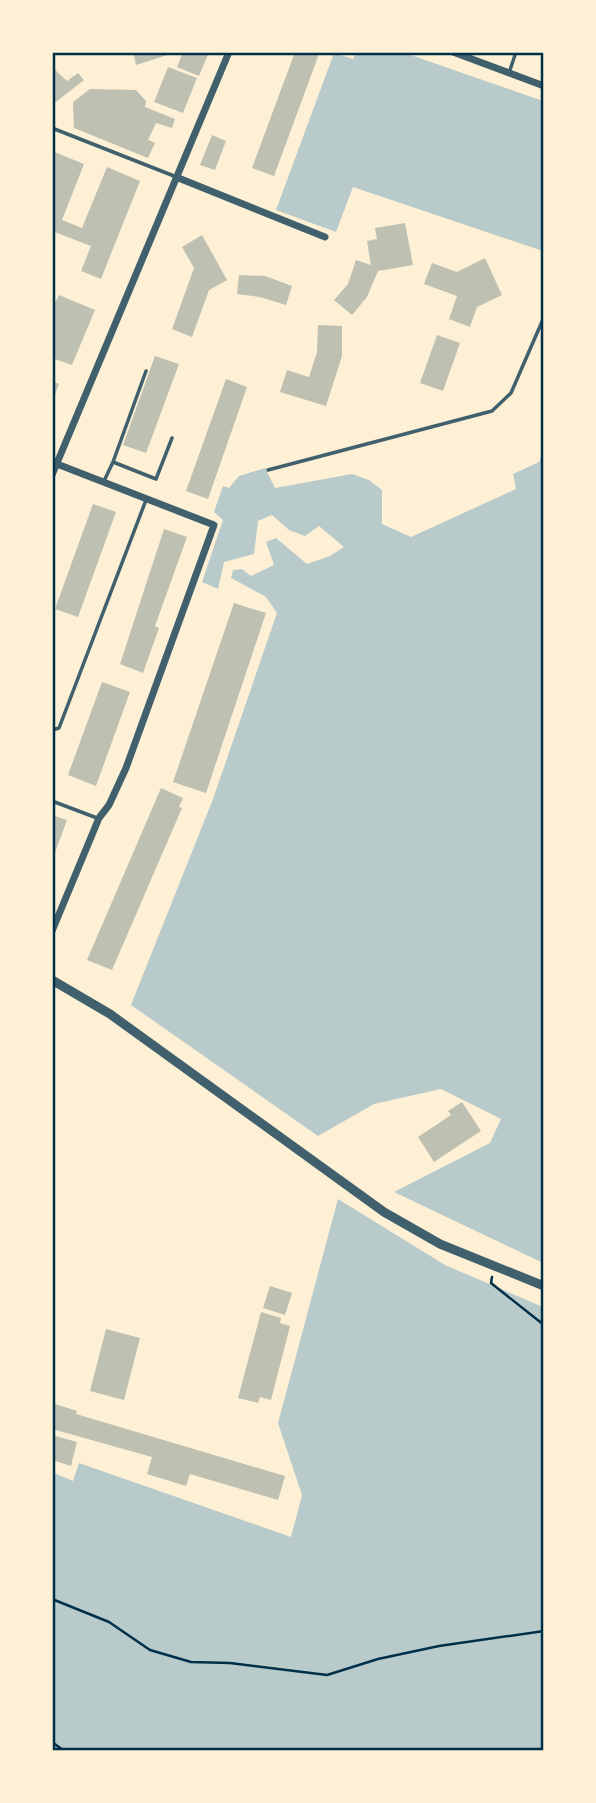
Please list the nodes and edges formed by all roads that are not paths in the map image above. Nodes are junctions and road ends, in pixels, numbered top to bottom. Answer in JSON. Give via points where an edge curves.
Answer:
{"nodes":[{"id":1,"x":229,"y":52,"type":"edge"},
{"id":2,"x":453,"y":52,"type":"edge"},
{"id":3,"x":516,"y":52,"type":"edge"},
{"id":4,"x":509,"y":73,"type":"junction"},
{"id":5,"x":544,"y":86,"type":"edge"},
{"id":6,"x":52,"y":128,"type":"edge"},
{"id":7,"x":176,"y":177,"type":"junction"},
{"id":8,"x":325,"y":237,"type":"dead end"},
{"id":9,"x":544,"y":317,"type":"edge"},
{"id":10,"x":146,"y":372,"type":"dead end"},
{"id":11,"x":172,"y":438,"type":"dead end"},
{"id":12,"x":113,"y":463,"type":"junction"},
{"id":13,"x":57,"y":464,"type":"junction"},
{"id":14,"x":268,"y":470,"type":"dead end"},
{"id":15,"x":52,"y":475,"type":"edge"},
{"id":16,"x":104,"y":481,"type":"junction"},
{"id":17,"x":147,"y":498,"type":"junction"},
{"id":18,"x":52,"y":730,"type":"edge"},
{"id":19,"x":52,"y":801,"type":"edge"},
{"id":20,"x":99,"y":818,"type":"junction"},
{"id":21,"x":52,"y":931,"type":"edge"},
{"id":22,"x":52,"y":980,"type":"edge"},
{"id":23,"x":544,"y":1286,"type":"edge"}],
"edges":[{"from":1,"to":7,"type":"street"},
{"from":2,"to":4,"type":"street"},
{"from":3,"to":4,"type":"lane"},
{"from":4,"to":5,"type":"street"},
{"from":6,"to":7,"type":"lane"},
{"from":7,"to":8,"type":"street"},
{"from":7,"to":13,"type":"street"},
{"from":9,"to":14,"type":"lane","via":[[511,393],[492,411]]},
{"from":10,"to":12,"type":"lane"},
{"from":11,"to":12,"type":"lane","via":[[156,479]]},
{"from":12,"to":16,"type":"lane"},
{"from":13,"to":15,"type":"street"},
{"from":13,"to":16,"type":"street"},
{"from":16,"to":17,"type":"street"},
{"from":17,"to":18,"type":"lane","via":[[59,728]]},
{"from":17,"to":20,"type":"street","via":[[214,525],[126,768]]},
{"from":19,"to":20,"type":"lane"},
{"from":20,"to":21,"type":"street"},
{"from":22,"to":23,"type":"street","via":[[110,1014],[384,1212],[440,1244]]}]}
